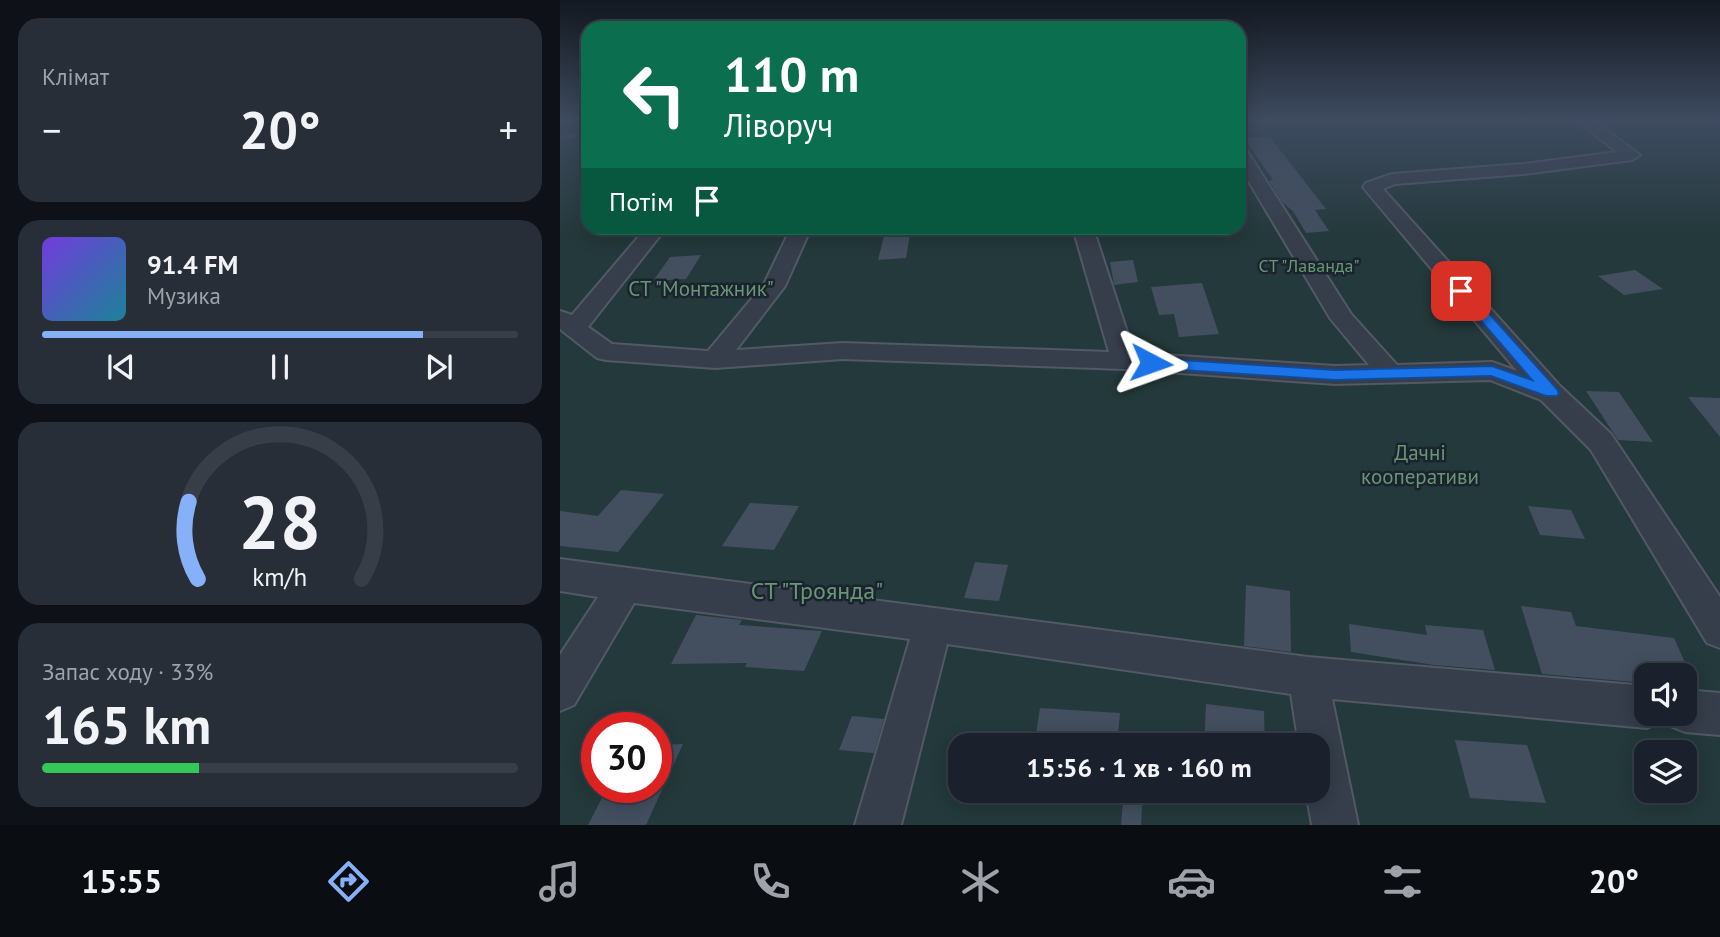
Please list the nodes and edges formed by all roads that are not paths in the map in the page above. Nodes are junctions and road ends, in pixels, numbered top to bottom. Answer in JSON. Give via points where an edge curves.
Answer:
{"nodes":[{"id":1,"x":1605,"y":158,"type":"edge"},
{"id":2,"x":1246,"y":162,"type":"edge"},
{"id":3,"x":650,"y":235,"type":"edge"},
{"id":4,"x":798,"y":235,"type":"edge"},
{"id":5,"x":1085,"y":235,"type":"edge"},
{"id":6,"x":568,"y":323,"type":"edge"},
{"id":7,"x":715,"y":360,"type":"junction"},
{"id":8,"x":1124,"y":361,"type":"junction"},
{"id":9,"x":1391,"y":373,"type":"junction"},
{"id":10,"x":1551,"y":393,"type":"junction"},
{"id":11,"x":560,"y":575,"type":"edge"},
{"id":12,"x":625,"y":586,"type":"junction"},
{"id":13,"x":933,"y":624,"type":"junction"},
{"id":14,"x":1720,"y":630,"type":"edge"},
{"id":15,"x":1308,"y":677,"type":"junction"},
{"id":16,"x":560,"y":691,"type":"edge"},
{"id":17,"x":1634,"y":706,"type":"edge"},
{"id":18,"x":1697,"y":712,"type":"edge"},
{"id":19,"x":1720,"y":714,"type":"edge"},
{"id":20,"x":878,"y":825,"type":"edge"},
{"id":21,"x":1335,"y":825,"type":"edge"}],
"edges":[{"from":1,"to":10,"type":"street","via":[[1392,179],[1372,187]]},
{"from":2,"to":9,"type":"street","via":[[1342,318]]},
{"from":3,"to":6,"type":"street"},
{"from":4,"to":7,"type":"street","via":[[774,286]]},
{"from":5,"to":8,"type":"street"},
{"from":6,"to":7,"type":"street","via":[[606,352]]},
{"from":7,"to":8,"type":"street","via":[[842,351]]},
{"from":8,"to":9,"type":"street","via":[[1335,375]]},
{"from":9,"to":10,"type":"street","via":[[1492,371]]},
{"from":10,"to":14,"type":"street","via":[[1601,442]]},
{"from":11,"to":12,"type":"street"},
{"from":12,"to":13,"type":"street"},
{"from":12,"to":16,"type":"street"},
{"from":13,"to":15,"type":"street"},
{"from":13,"to":20,"type":"street"},
{"from":15,"to":17,"type":"street"},
{"from":15,"to":21,"type":"street"},
{"from":18,"to":19,"type":"street"}]}
